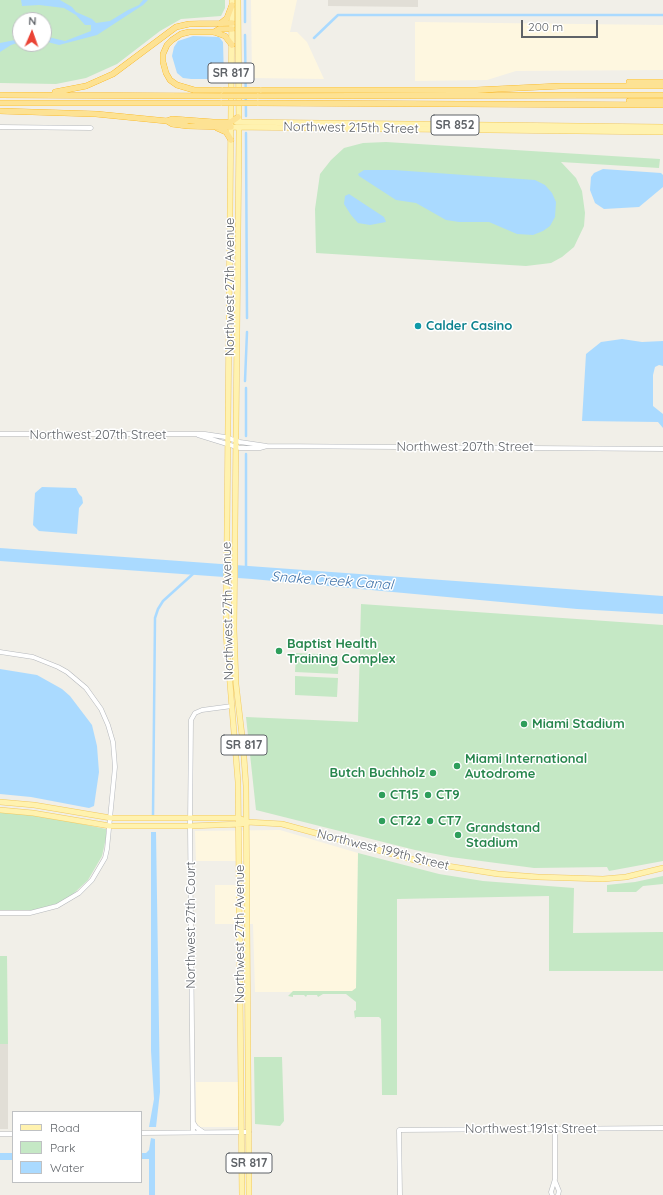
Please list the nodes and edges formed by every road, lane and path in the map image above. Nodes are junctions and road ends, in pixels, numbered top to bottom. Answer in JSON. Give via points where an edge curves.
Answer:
{"nodes":[{"id":1,"x":238,"y":0,"type":"edge"},
{"id":2,"x":232,"y":2,"type":"edge"},
{"id":3,"x":221,"y":23,"type":"junction"},
{"id":4,"x":235,"y":26,"type":"junction"},
{"id":5,"x":214,"y":32,"type":"junction"},
{"id":6,"x":232,"y":45,"type":"junction"},
{"id":7,"x":663,"y":82,"type":"edge"},
{"id":8,"x":561,"y":86,"type":"junction"},
{"id":9,"x":663,"y":86,"type":"edge"},
{"id":10,"x":222,"y":93,"type":"junction"},
{"id":11,"x":663,"y":93,"type":"edge"},
{"id":12,"x":0,"y":95,"type":"edge"},
{"id":13,"x":39,"y":95,"type":"junction"},
{"id":14,"x":663,"y":101,"type":"edge"},
{"id":15,"x":0,"y":103,"type":"edge"},
{"id":16,"x":557,"y":105,"type":"junction"},
{"id":17,"x":663,"y":105,"type":"edge"},
{"id":18,"x":0,"y":111,"type":"edge"},
{"id":19,"x":167,"y":121,"type":"junction"},
{"id":20,"x":238,"y":122,"type":"junction"},
{"id":21,"x":231,"y":124,"type":"junction"},
{"id":22,"x":334,"y":126,"type":"junction"},
{"id":23,"x":527,"y":126,"type":"junction"},
{"id":24,"x":0,"y":127,"type":"edge"},
{"id":25,"x":663,"y":127,"type":"edge"},
{"id":26,"x":91,"y":128,"type":"dead end"},
{"id":27,"x":217,"y":128,"type":"junction"},
{"id":28,"x":518,"y":130,"type":"junction"},
{"id":29,"x":663,"y":132,"type":"edge"},
{"id":30,"x":231,"y":140,"type":"junction"},
{"id":31,"x":230,"y":170,"type":"junction"},
{"id":32,"x":238,"y":180,"type":"junction"},
{"id":33,"x":230,"y":219,"type":"junction"},
{"id":34,"x":237,"y":225,"type":"junction"},
{"id":35,"x":230,"y":232,"type":"junction"},
{"id":36,"x":229,"y":385,"type":"junction"},
{"id":37,"x":236,"y":385,"type":"junction"},
{"id":38,"x":0,"y":434,"type":"edge"},
{"id":39,"x":228,"y":441,"type":"junction"},
{"id":40,"x":235,"y":444,"type":"junction"},
{"id":41,"x":663,"y":449,"type":"edge"},
{"id":42,"x":0,"y":652,"type":"edge"},
{"id":43,"x":228,"y":668,"type":"junction"},
{"id":44,"x":235,"y":668,"type":"junction"},
{"id":45,"x":232,"y":706,"type":"junction"},
{"id":46,"x":236,"y":744,"type":"junction"},
{"id":47,"x":244,"y":744,"type":"junction"},
{"id":48,"x":0,"y":802,"type":"edge"},
{"id":49,"x":0,"y":810,"type":"edge"},
{"id":50,"x":111,"y":818,"type":"junction"},
{"id":51,"x":239,"y":818,"type":"junction"},
{"id":52,"x":190,"y":819,"type":"junction"},
{"id":53,"x":247,"y":822,"type":"junction"},
{"id":54,"x":239,"y":825,"type":"junction"},
{"id":55,"x":110,"y":826,"type":"junction"},
{"id":56,"x":190,"y":826,"type":"junction"},
{"id":57,"x":663,"y":868,"type":"edge"},
{"id":58,"x":240,"y":907,"type":"junction"},
{"id":59,"x":0,"y":913,"type":"edge"},
{"id":60,"x":247,"y":920,"type":"junction"},
{"id":61,"x":192,"y":1117,"type":"junction"},
{"id":62,"x":663,"y":1128,"type":"edge"},
{"id":63,"x":555,"y":1129,"type":"junction"},
{"id":64,"x":193,"y":1132,"type":"junction"},
{"id":65,"x":204,"y":1132,"type":"junction"},
{"id":66,"x":241,"y":1132,"type":"junction"},
{"id":67,"x":249,"y":1132,"type":"junction"},
{"id":68,"x":142,"y":1133,"type":"edge"},
{"id":69,"x":0,"y":1134,"type":"edge"},
{"id":70,"x":12,"y":1134,"type":"edge"},
{"id":71,"x":555,"y":1179,"type":"junction"},
{"id":72,"x":553,"y":1189,"type":"junction"},
{"id":73,"x":558,"y":1189,"type":"junction"},
{"id":74,"x":242,"y":1195,"type":"edge"},
{"id":75,"x":249,"y":1195,"type":"edge"},
{"id":76,"x":400,"y":1195,"type":"edge"},
{"id":77,"x":552,"y":1195,"type":"edge"},
{"id":78,"x":558,"y":1195,"type":"edge"}],
"edges":[{"from":1,"to":4,"type":"main road","number":"SR 817"},
{"from":2,"to":3,"type":"highway","via":[[227,18]]},
{"from":2,"to":4,"type":"main road","number":"SR 817"},
{"from":3,"to":4,"type":"highway"},
{"from":3,"to":13,"type":"highway","via":[[176,27],[122,68],[98,81],[76,89]]},
{"from":4,"to":5,"type":"highway"},
{"from":4,"to":6,"type":"main road","number":"SR 817"},
{"from":4,"to":20,"type":"main road","number":"SR 817"},
{"from":5,"to":6,"type":"highway","via":[[226,36]]},
{"from":5,"to":10,"type":"highway","via":[[189,32],[176,36],[165,48],[163,65],[170,80],[177,85]]},
{"from":6,"to":21,"type":"main road","number":"SR 817"},
{"from":7,"to":8,"type":"highway"},
{"from":8,"to":9,"type":"highway"},
{"from":8,"to":10,"type":"highway","bridge":true,"via":[[476,90],[260,90]]},
{"from":10,"to":11,"type":"highway","bridge":true,"via":[[257,96]]},
{"from":10,"to":13,"type":"highway"},
{"from":12,"to":13,"type":"highway"},
{"from":14,"to":16,"type":"highway","via":[[608,101]]},
{"from":15,"to":16,"type":"highway","bridge":true},
{"from":16,"to":17,"type":"highway"},
{"from":18,"to":19,"type":"highway","via":[[98,114]]},
{"from":19,"to":21,"type":"highway","via":[[172,119]]},
{"from":19,"to":27,"type":"highway","via":[[172,124]]},
{"from":20,"to":21,"type":"highway"},
{"from":20,"to":21,"type":"main road","name":"Northwest 215th Street","number":"SR 852"},
{"from":20,"to":22,"type":"main road","name":"Northwest 215th Street","number":"SR 852"},
{"from":20,"to":32,"type":"main road","name":"Northwest 27th Avenue","number":"SR 817"},
{"from":21,"to":27,"type":"highway"},
{"from":21,"to":30,"type":"main road","name":"Northwest 27th Avenue","number":"SR 817"},
{"from":22,"to":23,"type":"main road","name":"Northwest 215th Street","number":"SR 852"},
{"from":22,"to":28,"type":"main road","name":"Northwest 215th Street","number":"SR 852"},
{"from":23,"to":25,"type":"main road","name":"Northwest 215th Street","number":"SR 852"},
{"from":23,"to":28,"type":"main road"},
{"from":24,"to":26,"type":"street"},
{"from":27,"to":30,"type":"highway","via":[[226,132]]},
{"from":28,"to":29,"type":"main road","name":"Northwest 215th Street","number":"SR 852"},
{"from":30,"to":31,"type":"main road","name":"Northwest 27th Avenue","number":"SR 817"},
{"from":31,"to":32,"type":"main road","via":[[236,174]]},
{"from":31,"to":33,"type":"main road","name":"Northwest 27th Avenue","number":"SR 817"},
{"from":32,"to":34,"type":"main road","name":"Northwest 27th Avenue","number":"SR 817"},
{"from":33,"to":34,"type":"main road"},
{"from":33,"to":35,"type":"main road","name":"Northwest 27th Avenue","number":"SR 817"},
{"from":34,"to":35,"type":"main road"},
{"from":34,"to":37,"type":"main road","name":"Northwest 27th Avenue","number":"SR 817"},
{"from":35,"to":36,"type":"main road","name":"Northwest 27th Avenue","number":"SR 817"},
{"from":36,"to":37,"type":"main road"},
{"from":36,"to":39,"type":"main road","name":"Northwest 27th Avenue","number":"SR 817"},
{"from":37,"to":40,"type":"main road","name":"Northwest 27th Avenue","number":"SR 817"},
{"from":38,"to":39,"type":"street","name":"Northwest 207th Street","via":[[195,435]]},
{"from":39,"to":40,"type":"street","name":"Northwest 207th Street"},
{"from":39,"to":43,"type":"main road","name":"Northwest 27th Avenue","number":"SR 817"},
{"from":40,"to":41,"type":"street","name":"Northwest 207th Street"},
{"from":40,"to":44,"type":"main road","name":"Northwest 27th Avenue","number":"SR 817"},
{"from":42,"to":50,"type":"street","via":[[25,655],[58,666],[86,688],[101,708],[113,742],[115,767]]},
{"from":43,"to":44,"type":"main road"},
{"from":43,"to":45,"type":"main road","name":"Northwest 27th Avenue","number":"SR 817"},
{"from":44,"to":47,"type":"main road","name":"Northwest 27th Avenue","number":"SR 817"},
{"from":45,"to":46,"type":"main road","name":"Northwest 27th Avenue","number":"SR 817"},
{"from":45,"to":52,"type":"street","name":"Northwest 27th Court","via":[[202,710],[192,717]]},
{"from":46,"to":47,"type":"main road"},
{"from":46,"to":51,"type":"main road","name":"Northwest 27th Avenue","number":"SR 817"},
{"from":47,"to":53,"type":"main road","name":"Northwest 27th Avenue","number":"SR 817"},
{"from":48,"to":50,"type":"main road","name":"Northwest 199th Street"},
{"from":49,"to":55,"type":"main road","name":"Northwest 199th Street"},
{"from":50,"to":52,"type":"main road","name":"Northwest 199th Street"},
{"from":50,"to":55,"type":"street"},
{"from":51,"to":52,"type":"main road","name":"Northwest 199th Street"},
{"from":51,"to":53,"type":"main road","name":"Northwest 199th Street"},
{"from":51,"to":54,"type":"main road","name":"Northwest 27th Avenue","number":"SR 817"},
{"from":52,"to":56,"type":"street","name":"Northwest 27th Court"},
{"from":53,"to":54,"type":"main road","name":"Northwest 199th Street"},
{"from":53,"to":57,"type":"main road","name":"Northwest 199th Street","via":[[291,826],[422,862],[498,874],[603,879],[626,877]]},
{"from":53,"to":60,"type":"main road","name":"Northwest 27th Avenue","number":"SR 817"},
{"from":54,"to":56,"type":"main road","name":"Northwest 199th Street"},
{"from":54,"to":58,"type":"main road","name":"Northwest 27th Avenue","number":"SR 817"},
{"from":55,"to":56,"type":"main road","name":"Northwest 199th Street"},
{"from":55,"to":59,"type":"street","via":[[105,858],[92,880],[79,893],[57,906],[30,913]]},
{"from":56,"to":61,"type":"street","name":"Northwest 27th Court"},
{"from":58,"to":60,"type":"main road","via":[[244,910]]},
{"from":58,"to":66,"type":"main road","name":"Northwest 27th Avenue","number":"SR 817"},
{"from":60,"to":67,"type":"main road","name":"Northwest 27th Avenue","number":"SR 817"},
{"from":61,"to":64,"type":"street","name":"Northwest 27th Court"},
{"from":61,"to":65,"type":"street","via":[[196,1127]]},
{"from":62,"to":63,"type":"street","name":"Northwest 191st Street"},
{"from":63,"to":71,"type":"street"},
{"from":63,"to":76,"type":"street","name":"Northwest 191st Street","via":[[399,1130]]},
{"from":64,"to":65,"type":"street"},
{"from":64,"to":68,"type":"street"},
{"from":65,"to":66,"type":"street"},
{"from":66,"to":67,"type":"street"},
{"from":66,"to":74,"type":"main road","name":"Northwest 27th Avenue","number":"SR 817"},
{"from":67,"to":75,"type":"main road","name":"Northwest 27th Avenue","number":"SR 817"},
{"from":69,"to":70,"type":"street"},
{"from":71,"to":72,"type":"street"},
{"from":71,"to":73,"type":"street"},
{"from":72,"to":73,"type":"street"},
{"from":72,"to":77,"type":"street"},
{"from":73,"to":78,"type":"street"}]}
